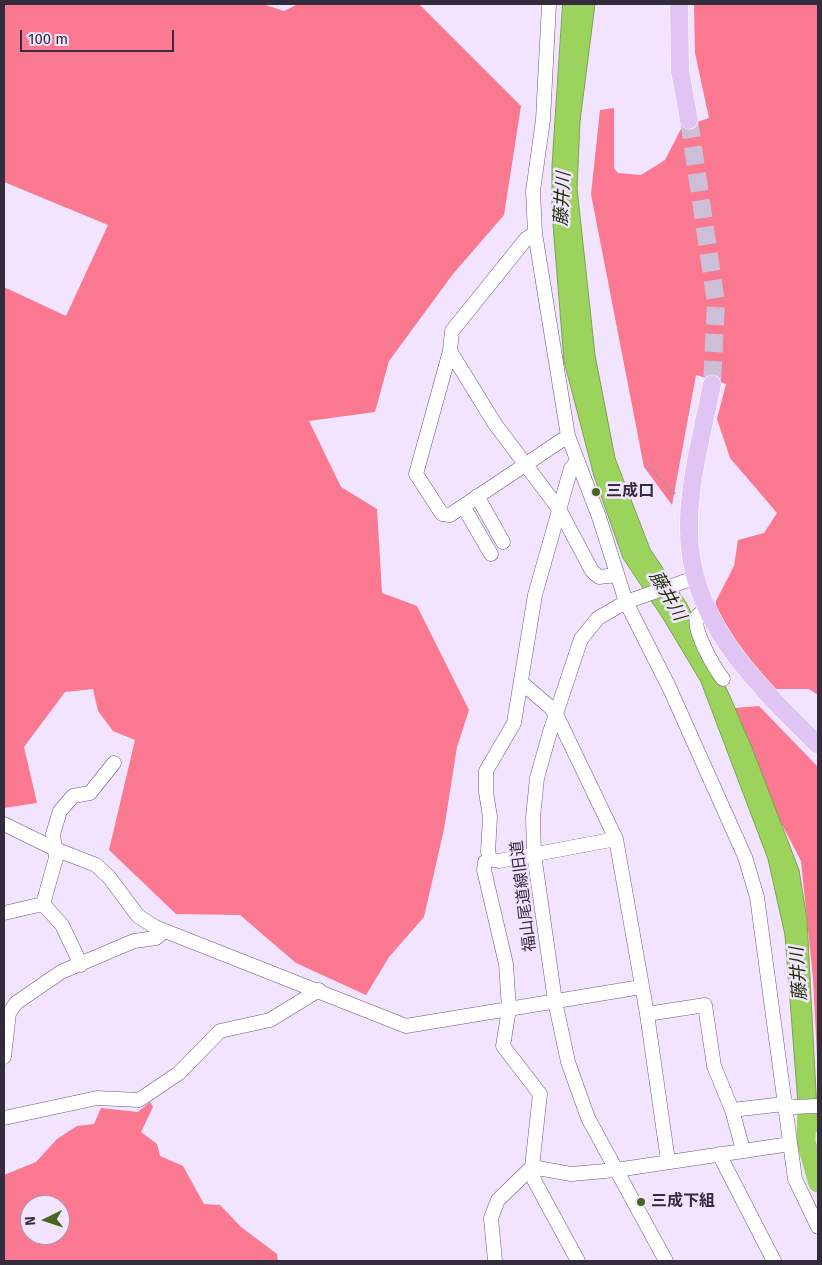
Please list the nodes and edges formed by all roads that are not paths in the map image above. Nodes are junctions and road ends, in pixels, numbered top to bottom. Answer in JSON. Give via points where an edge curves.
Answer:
{"nodes":[{"id":1,"x":549,"y":4,"type":"edge"},
{"id":2,"x":679,"y":4,"type":"edge"},
{"id":3,"x":689,"y":120,"type":"tunnel mouth"},
{"id":4,"x":535,"y":233,"type":"junction"},
{"id":5,"x":450,"y":351,"type":"junction"},
{"id":6,"x":712,"y":384,"type":"tunnel mouth"},
{"id":7,"x":568,"y":436,"type":"junction"},
{"id":8,"x":578,"y":461,"type":"junction"},
{"id":9,"x":526,"y":464,"type":"junction"},
{"id":10,"x":477,"y":496,"type":"junction"},
{"id":11,"x":463,"y":506,"type":"junction"},
{"id":12,"x":559,"y":509,"type":"junction"},
{"id":13,"x":503,"y":542,"type":"dead end"},
{"id":14,"x":491,"y":554,"type":"dead end"},
{"id":15,"x":617,"y":575,"type":"junction"},
{"id":16,"x":688,"y":580,"type":"junction"},
{"id":17,"x":632,"y":600,"type":"junction"},
{"id":18,"x":706,"y":609,"type":"junction"},
{"id":19,"x":723,"y":679,"type":"dead end"},
{"id":20,"x":522,"y":683,"type":"junction"},
{"id":21,"x":556,"y":716,"type":"junction"},
{"id":22,"x":818,"y":743,"type":"edge"},
{"id":23,"x":114,"y":763,"type":"dead end"},
{"id":24,"x":4,"y":824,"type":"edge"},
{"id":25,"x":616,"y":839,"type":"junction"},
{"id":26,"x":55,"y":849,"type":"junction"},
{"id":27,"x":534,"y":854,"type":"junction"},
{"id":28,"x":490,"y":859,"type":"junction"},
{"id":29,"x":43,"y":904,"type":"junction"},
{"id":30,"x":4,"y":913,"type":"edge"},
{"id":31,"x":164,"y":931,"type":"junction"},
{"id":32,"x":81,"y":965,"type":"junction"},
{"id":33,"x":641,"y":987,"type":"junction"},
{"id":34,"x":319,"y":990,"type":"junction"},
{"id":35,"x":555,"y":1001,"type":"junction"},
{"id":36,"x":509,"y":1009,"type":"junction"},
{"id":37,"x":647,"y":1014,"type":"junction"},
{"id":38,"x":4,"y":1057,"type":"edge"},
{"id":39,"x":789,"y":1106,"type":"junction"},
{"id":40,"x":818,"y":1106,"type":"edge"},
{"id":41,"x":732,"y":1110,"type":"junction"},
{"id":42,"x":4,"y":1118,"type":"edge"},
{"id":43,"x":790,"y":1144,"type":"junction"},
{"id":44,"x":743,"y":1150,"type":"junction"},
{"id":45,"x":719,"y":1154,"type":"junction"},
{"id":46,"x":668,"y":1161,"type":"junction"},
{"id":47,"x":532,"y":1168,"type":"junction"},
{"id":48,"x":616,"y":1170,"type":"junction"},
{"id":49,"x":818,"y":1227,"type":"edge"},
{"id":50,"x":495,"y":1261,"type":"edge"},
{"id":51,"x":578,"y":1261,"type":"edge"},
{"id":52,"x":666,"y":1261,"type":"edge"},
{"id":53,"x":774,"y":1261,"type":"edge"}],
"edges":[{"from":1,"to":4,"type":"street","via":[[543,120],[533,190]]},
{"from":2,"to":3,"type":"main road","via":[[680,71]]},
{"from":4,"to":5,"type":"street","via":[[526,239],[452,331]]},
{"from":4,"to":7,"type":"street"},
{"from":5,"to":9,"type":"street","via":[[495,424]]},
{"from":5,"to":11,"type":"street","via":[[416,474],[442,514],[450,515]]},
{"from":6,"to":16,"type":"main road","via":[[691,499]]},
{"from":7,"to":8,"type":"street"},
{"from":7,"to":9,"type":"street"},
{"from":8,"to":12,"type":"street","via":[[571,468]]},
{"from":8,"to":15,"type":"street","via":[[600,517]]},
{"from":9,"to":10,"type":"street"},
{"from":9,"to":12,"type":"street"},
{"from":10,"to":11,"type":"street"},
{"from":10,"to":13,"type":"street"},
{"from":11,"to":14,"type":"street"},
{"from":12,"to":15,"type":"street","via":[[592,571],[599,577]]},
{"from":12,"to":20,"type":"street","via":[[535,596]]},
{"from":15,"to":17,"type":"street"},
{"from":16,"to":17,"type":"street","name":"福山尾道線旧道"},
{"from":16,"to":18,"type":"main road"},
{"from":17,"to":21,"type":"street","name":"福山尾道線旧道","via":[[598,618],[581,639]]},
{"from":17,"to":39,"type":"street","via":[[745,857],[757,897]]},
{"from":18,"to":19,"type":"street","via":[[698,616],[696,624],[712,663]]},
{"from":18,"to":22,"type":"main road","via":[[728,647],[760,687]]},
{"from":20,"to":21,"type":"street"},
{"from":20,"to":28,"type":"street","via":[[514,724],[486,770]]},
{"from":21,"to":25,"type":"street"},
{"from":21,"to":27,"type":"street","name":"福山尾道線旧道","via":[[537,778]]},
{"from":23,"to":26,"type":"street","via":[[90,793],[73,796],[60,810],[53,834]]},
{"from":24,"to":26,"type":"street"},
{"from":25,"to":27,"type":"street"},
{"from":25,"to":33,"type":"street"},
{"from":26,"to":29,"type":"street","via":[[56,858]]},
{"from":26,"to":31,"type":"street","via":[[96,865],[138,916]]},
{"from":27,"to":28,"type":"street","via":[[499,861]]},
{"from":27,"to":35,"type":"street","name":"福山尾道線旧道"},
{"from":28,"to":36,"type":"street","via":[[485,862],[484,870],[506,964]]},
{"from":29,"to":30,"type":"street"},
{"from":29,"to":32,"type":"street","via":[[62,925]]},
{"from":31,"to":32,"type":"street","via":[[156,938],[134,941]]},
{"from":31,"to":34,"type":"street"},
{"from":32,"to":38,"type":"street","via":[[61,972],[16,1003],[9,1013]]},
{"from":33,"to":35,"type":"street"},
{"from":33,"to":37,"type":"street"},
{"from":34,"to":36,"type":"street","via":[[406,1026]]},
{"from":34,"to":42,"type":"street","via":[[270,1020],[220,1032],[179,1073],[139,1100],[97,1098]]},
{"from":35,"to":36,"type":"street"},
{"from":35,"to":48,"type":"street","name":"福山尾道線旧道","via":[[568,1062],[588,1118]]},
{"from":36,"to":47,"type":"street","via":[[503,1046],[540,1094]]},
{"from":37,"to":41,"type":"street","via":[[705,1005],[714,1066]]},
{"from":37,"to":46,"type":"street"},
{"from":39,"to":40,"type":"street"},
{"from":39,"to":41,"type":"street"},
{"from":39,"to":43,"type":"street"},
{"from":41,"to":44,"type":"street"},
{"from":43,"to":44,"type":"street"},
{"from":43,"to":49,"type":"street","via":[[795,1179]]},
{"from":44,"to":45,"type":"street"},
{"from":45,"to":46,"type":"street"},
{"from":45,"to":53,"type":"street"},
{"from":46,"to":48,"type":"street"},
{"from":47,"to":48,"type":"street","via":[[571,1174]]},
{"from":47,"to":50,"type":"street","via":[[498,1200],[492,1218]]},
{"from":47,"to":51,"type":"street","via":[[534,1180]]},
{"from":48,"to":52,"type":"street","name":"福山尾道線旧道"}]}
